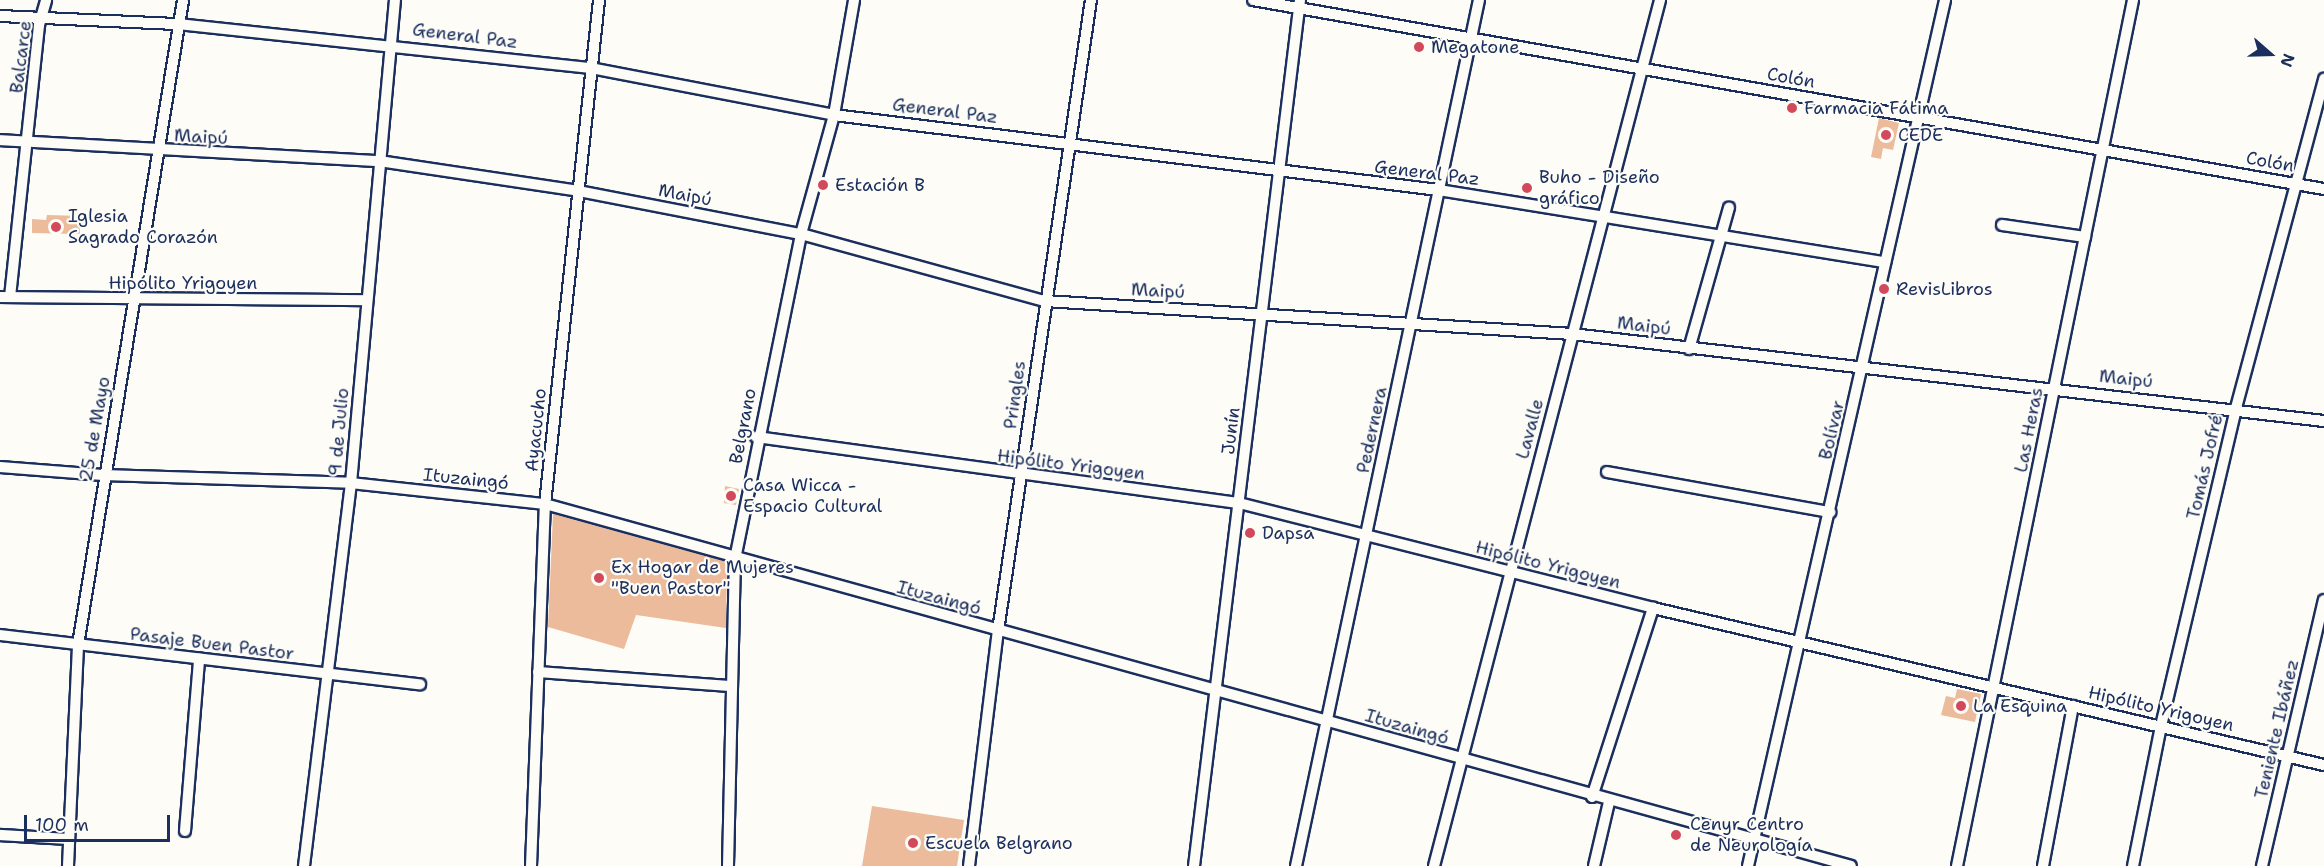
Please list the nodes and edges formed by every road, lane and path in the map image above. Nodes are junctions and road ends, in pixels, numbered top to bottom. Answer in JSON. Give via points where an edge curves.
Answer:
{"nodes":[{"id":1,"x":46,"y":0,"type":"edge"},
{"id":2,"x":183,"y":0,"type":"edge"},
{"id":3,"x":394,"y":0,"type":"edge"},
{"id":4,"x":599,"y":0,"type":"edge"},
{"id":5,"x":854,"y":0,"type":"edge"},
{"id":6,"x":1091,"y":0,"type":"edge"},
{"id":7,"x":1252,"y":0,"type":"edge"},
{"id":8,"x":1479,"y":0,"type":"edge"},
{"id":9,"x":1660,"y":0,"type":"edge"},
{"id":10,"x":1945,"y":0,"type":"edge"},
{"id":11,"x":2133,"y":0,"type":"edge"},
{"id":12,"x":1299,"y":4,"type":"edge"},
{"id":13,"x":0,"y":15,"type":"edge"},
{"id":14,"x":42,"y":15,"type":"junction"},
{"id":15,"x":178,"y":24,"type":"junction"},
{"id":16,"x":1471,"y":35,"type":"junction"},
{"id":17,"x":389,"y":43,"type":"junction"},
{"id":18,"x":591,"y":68,"type":"junction"},
{"id":19,"x":1641,"y":68,"type":"junction"},
{"id":20,"x":2324,"y":79,"type":"edge"},
{"id":21,"x":834,"y":115,"type":"junction"},
{"id":22,"x":1918,"y":117,"type":"junction"},
{"id":23,"x":0,"y":140,"type":"edge"},
{"id":24,"x":29,"y":141,"type":"junction"},
{"id":25,"x":1068,"y":143,"type":"junction"},
{"id":26,"x":2104,"y":149,"type":"junction"},
{"id":27,"x":158,"y":152,"type":"junction"},
{"id":28,"x":379,"y":161,"type":"junction"},
{"id":29,"x":1277,"y":172,"type":"junction"},
{"id":30,"x":2295,"y":183,"type":"junction"},
{"id":31,"x":2324,"y":189,"type":"edge"},
{"id":32,"x":1439,"y":190,"type":"junction"},
{"id":33,"x":579,"y":191,"type":"junction"},
{"id":34,"x":1729,"y":208,"type":"dead end"},
{"id":35,"x":1604,"y":215,"type":"junction"},
{"id":36,"x":2002,"y":225,"type":"dead end"},
{"id":37,"x":801,"y":234,"type":"junction"},
{"id":38,"x":1720,"y":237,"type":"junction"},
{"id":39,"x":2085,"y":237,"type":"junction"},
{"id":40,"x":1885,"y":262,"type":"junction"},
{"id":41,"x":5,"y":297,"type":"edge"},
{"id":42,"x":134,"y":299,"type":"junction"},
{"id":43,"x":367,"y":300,"type":"junction"},
{"id":44,"x":1045,"y":301,"type":"junction"},
{"id":45,"x":1261,"y":313,"type":"junction"},
{"id":46,"x":1411,"y":321,"type":"junction"},
{"id":47,"x":1572,"y":334,"type":"junction"},
{"id":48,"x":1689,"y":349,"type":"junction"},
{"id":49,"x":1863,"y":365,"type":"junction"},
{"id":50,"x":2054,"y":388,"type":"junction"},
{"id":51,"x":2236,"y":408,"type":"junction"},
{"id":52,"x":2324,"y":421,"type":"edge"},
{"id":53,"x":756,"y":437,"type":"junction"},
{"id":54,"x":0,"y":466,"type":"edge"},
{"id":55,"x":1607,"y":472,"type":"dead end"},
{"id":56,"x":103,"y":476,"type":"junction"},
{"id":57,"x":1020,"y":476,"type":"junction"},
{"id":58,"x":351,"y":483,"type":"junction"},
{"id":59,"x":1239,"y":503,"type":"junction"},
{"id":60,"x":545,"y":504,"type":"junction"},
{"id":61,"x":1830,"y":512,"type":"junction"},
{"id":62,"x":1366,"y":537,"type":"junction"},
{"id":63,"x":735,"y":559,"type":"junction"},
{"id":64,"x":1509,"y":573,"type":"junction"},
{"id":65,"x":2324,"y":600,"type":"edge"},
{"id":66,"x":1653,"y":608,"type":"junction"},
{"id":67,"x":998,"y":631,"type":"junction"},
{"id":68,"x":0,"y":635,"type":"edge"},
{"id":69,"x":1799,"y":641,"type":"junction"},
{"id":70,"x":78,"y":645,"type":"junction"},
{"id":71,"x":199,"y":659,"type":"junction"},
{"id":72,"x":538,"y":672,"type":"junction"},
{"id":73,"x":327,"y":674,"type":"junction"},
{"id":74,"x":420,"y":684,"type":"dead end"},
{"id":75,"x":1994,"y":685,"type":"junction"},
{"id":76,"x":729,"y":686,"type":"junction"},
{"id":77,"x":1215,"y":691,"type":"junction"},
{"id":78,"x":2073,"y":706,"type":"junction"},
{"id":79,"x":1326,"y":720,"type":"junction"},
{"id":80,"x":2161,"y":726,"type":"junction"},
{"id":81,"x":2288,"y":755,"type":"junction"},
{"id":82,"x":1462,"y":760,"type":"junction"},
{"id":83,"x":2324,"y":765,"type":"edge"},
{"id":84,"x":1592,"y":797,"type":"junction"},
{"id":85,"x":1610,"y":802,"type":"junction"},
{"id":86,"x":185,"y":831,"type":"dead end"},
{"id":87,"x":0,"y":834,"type":"edge"},
{"id":88,"x":68,"y":838,"type":"junction"},
{"id":89,"x":1754,"y":839,"type":"junction"},
{"id":90,"x":68,"y":866,"type":"edge"},
{"id":91,"x":304,"y":866,"type":"edge"},
{"id":92,"x":531,"y":866,"type":"edge"},
{"id":93,"x":728,"y":866,"type":"edge"},
{"id":94,"x":969,"y":866,"type":"edge"},
{"id":95,"x":1194,"y":866,"type":"edge"},
{"id":96,"x":1296,"y":866,"type":"edge"},
{"id":97,"x":1434,"y":866,"type":"edge"},
{"id":98,"x":1594,"y":866,"type":"edge"},
{"id":99,"x":1748,"y":866,"type":"edge"},
{"id":100,"x":1851,"y":866,"type":"edge"},
{"id":101,"x":1957,"y":866,"type":"edge"},
{"id":102,"x":2043,"y":866,"type":"edge"},
{"id":103,"x":2133,"y":866,"type":"edge"},
{"id":104,"x":2262,"y":866,"type":"edge"}],
"edges":[{"from":1,"to":14,"type":"street","name":"Balcarce"},
{"from":2,"to":15,"type":"street","name":"25 de Mayo"},
{"from":3,"to":17,"type":"street","name":"9 de Julio"},
{"from":4,"to":18,"type":"street","name":"Ayacucho"},
{"from":5,"to":21,"type":"street","name":"Belgrano"},
{"from":6,"to":25,"type":"street","name":"Pringles"},
{"from":7,"to":12,"type":"street","name":"Colón"},
{"from":8,"to":16,"type":"street","name":"Pedernera"},
{"from":9,"to":19,"type":"street","name":"Lavalle"},
{"from":10,"to":22,"type":"street","name":"Bolívar"},
{"from":11,"to":26,"type":"street","name":"Las Heras"},
{"from":12,"to":16,"type":"street","name":"Colón"},
{"from":12,"to":29,"type":"street","name":"Junín"},
{"from":13,"to":14,"type":"street","name":"General Paz"},
{"from":14,"to":15,"type":"street","name":"General Paz"},
{"from":14,"to":24,"type":"street","name":"Balcarce"},
{"from":15,"to":17,"type":"street","name":"General Paz"},
{"from":15,"to":27,"type":"street","name":"25 de Mayo"},
{"from":16,"to":19,"type":"street","name":"Colón"},
{"from":16,"to":32,"type":"street","name":"Pedernera"},
{"from":17,"to":18,"type":"street","name":"General Paz"},
{"from":17,"to":28,"type":"street","name":"9 de Julio"},
{"from":18,"to":21,"type":"street","name":"General Paz"},
{"from":18,"to":33,"type":"street","name":"Ayacucho"},
{"from":19,"to":22,"type":"street","name":"Colón"},
{"from":19,"to":35,"type":"street","name":"Lavalle"},
{"from":20,"to":30,"type":"street","name":"Tomás Jofré"},
{"from":21,"to":25,"type":"street","name":"General Paz"},
{"from":21,"to":37,"type":"street","name":"Belgrano"},
{"from":22,"to":26,"type":"street","name":"Colón"},
{"from":22,"to":40,"type":"street","name":"Bolívar"},
{"from":23,"to":24,"type":"street","name":"Maipú"},
{"from":24,"to":27,"type":"street","name":"Maipú"},
{"from":24,"to":41,"type":"street","name":"Balcarce"},
{"from":25,"to":29,"type":"street","name":"General Paz"},
{"from":25,"to":44,"type":"street","name":"Pringles"},
{"from":26,"to":30,"type":"street","name":"Colón"},
{"from":26,"to":39,"type":"street","name":"Las Heras"},
{"from":27,"to":28,"type":"street","name":"Maipú"},
{"from":27,"to":42,"type":"street","name":"25 de Mayo"},
{"from":28,"to":33,"type":"street","name":"Maipú"},
{"from":28,"to":43,"type":"street","name":"9 de Julio"},
{"from":29,"to":32,"type":"street","name":"General Paz"},
{"from":29,"to":45,"type":"street","name":"Junín"},
{"from":30,"to":31,"type":"street","name":"Colón"},
{"from":30,"to":51,"type":"street","name":"Tomás Jofré"},
{"from":32,"to":35,"type":"street","name":"General Paz"},
{"from":32,"to":46,"type":"street","name":"Pedernera"},
{"from":33,"to":37,"type":"street","name":"Maipú"},
{"from":33,"to":60,"type":"street","name":"Ayacucho"},
{"from":34,"to":38,"type":"street"},
{"from":35,"to":38,"type":"street","name":"General Paz"},
{"from":35,"to":47,"type":"street","name":"Lavalle"},
{"from":36,"to":39,"type":"street"},
{"from":37,"to":44,"type":"street","name":"Maipú"},
{"from":37,"to":53,"type":"street","name":"Belgrano"},
{"from":38,"to":40,"type":"street","name":"General Paz"},
{"from":38,"to":48,"type":"street"},
{"from":39,"to":50,"type":"street","name":"Las Heras"},
{"from":40,"to":49,"type":"street","name":"Bolívar"},
{"from":41,"to":42,"type":"street","name":"Hipólito Yrigoyen"},
{"from":42,"to":43,"type":"street","name":"Hipólito Yrigoyen"},
{"from":42,"to":56,"type":"street","name":"25 de Mayo"},
{"from":43,"to":58,"type":"street","name":"9 de Julio"},
{"from":44,"to":45,"type":"street","name":"Maipú"},
{"from":44,"to":57,"type":"street","name":"Pringles"},
{"from":45,"to":46,"type":"street","name":"Maipú"},
{"from":45,"to":59,"type":"street","name":"Junín"},
{"from":46,"to":47,"type":"street","name":"Maipú"},
{"from":46,"to":62,"type":"street","name":"Pedernera"},
{"from":47,"to":48,"type":"street","name":"Maipú"},
{"from":47,"to":64,"type":"street","name":"Lavalle"},
{"from":48,"to":49,"type":"street","name":"Maipú"},
{"from":49,"to":50,"type":"street","name":"Maipú"},
{"from":49,"to":61,"type":"street","name":"Bolívar"},
{"from":50,"to":51,"type":"street","name":"Maipú"},
{"from":50,"to":75,"type":"street","name":"Las Heras"},
{"from":51,"to":52,"type":"street","name":"Maipú"},
{"from":51,"to":80,"type":"street","name":"Tomás Jofré"},
{"from":53,"to":57,"type":"street","name":"Hipólito Yrigoyen"},
{"from":53,"to":63,"type":"street","name":"Belgrano"},
{"from":54,"to":56,"type":"street","name":"Ituzaingó"},
{"from":55,"to":61,"type":"street"},
{"from":56,"to":58,"type":"street","name":"Ituzaingó"},
{"from":56,"to":70,"type":"street","name":"25 de Mayo"},
{"from":57,"to":59,"type":"street","name":"Hipólito Yrigoyen"},
{"from":57,"to":67,"type":"street","name":"Pringles"},
{"from":58,"to":60,"type":"street","name":"Ituzaingó"},
{"from":58,"to":73,"type":"street","name":"9 de Julio"},
{"from":59,"to":62,"type":"street","name":"Hipólito Yrigoyen"},
{"from":59,"to":77,"type":"street","name":"Junín"},
{"from":60,"to":63,"type":"street","name":"Ituzaingó"},
{"from":60,"to":72,"type":"street","name":"Ayacucho"},
{"from":61,"to":69,"type":"street","name":"Bolívar"},
{"from":62,"to":64,"type":"street","name":"Hipólito Yrigoyen"},
{"from":62,"to":79,"type":"street","name":"Pedernera"},
{"from":63,"to":67,"type":"street","name":"Ituzaingó"},
{"from":63,"to":76,"type":"street","name":"Belgrano"},
{"from":64,"to":66,"type":"street","name":"Hipólito Yrigoyen"},
{"from":64,"to":82,"type":"street","name":"Lavalle"},
{"from":65,"to":81,"type":"street","name":"Teniente Ibáñez"},
{"from":66,"to":69,"type":"street","name":"Hipólito Yrigoyen"},
{"from":66,"to":84,"type":"street"},
{"from":67,"to":77,"type":"street","name":"Ituzaingó"},
{"from":67,"to":94,"type":"street","name":"Pringles"},
{"from":68,"to":70,"type":"street","name":"Pasaje Buen Pastor"},
{"from":69,"to":75,"type":"street","name":"Hipólito Yrigoyen"},
{"from":69,"to":89,"type":"street","name":"Bolívar"},
{"from":70,"to":71,"type":"street","name":"Pasaje Buen Pastor"},
{"from":70,"to":88,"type":"street","name":"25 de Mayo"},
{"from":71,"to":73,"type":"street","name":"Pasaje Buen Pastor"},
{"from":71,"to":86,"type":"street"},
{"from":72,"to":76,"type":"street"},
{"from":72,"to":92,"type":"street","name":"Ayacucho"},
{"from":73,"to":74,"type":"street","name":"Pasaje Buen Pastor"},
{"from":73,"to":91,"type":"street","name":"9 de Julio"},
{"from":75,"to":78,"type":"street","name":"Hipólito Yrigoyen"},
{"from":75,"to":101,"type":"street","name":"Las Heras"},
{"from":76,"to":93,"type":"street","name":"Belgrano"},
{"from":77,"to":79,"type":"street","name":"Ituzaingó"},
{"from":77,"to":95,"type":"street","name":"Junín"},
{"from":78,"to":80,"type":"street","name":"Hipólito Yrigoyen"},
{"from":78,"to":102,"type":"street"},
{"from":79,"to":82,"type":"street","name":"Ituzaingó"},
{"from":79,"to":96,"type":"street","name":"Pedernera"},
{"from":80,"to":81,"type":"street","name":"Hipólito Yrigoyen"},
{"from":80,"to":103,"type":"street","name":"Tomás Jofré"},
{"from":81,"to":83,"type":"street","name":"Hipólito Yrigoyen"},
{"from":81,"to":104,"type":"street","name":"Teniente Ibáñez"},
{"from":82,"to":84,"type":"street","name":"Ituzaingó"},
{"from":82,"to":97,"type":"street","name":"Lavalle"},
{"from":84,"to":85,"type":"street","name":"Ituzaingó"},
{"from":85,"to":89,"type":"street","name":"Ituzaingó"},
{"from":85,"to":98,"type":"street"},
{"from":87,"to":88,"type":"street"},
{"from":88,"to":90,"type":"street","name":"25 de Mayo"},
{"from":89,"to":99,"type":"street","name":"Bolívar"},
{"from":89,"to":100,"type":"street","name":"Ituzaingó"}]}
